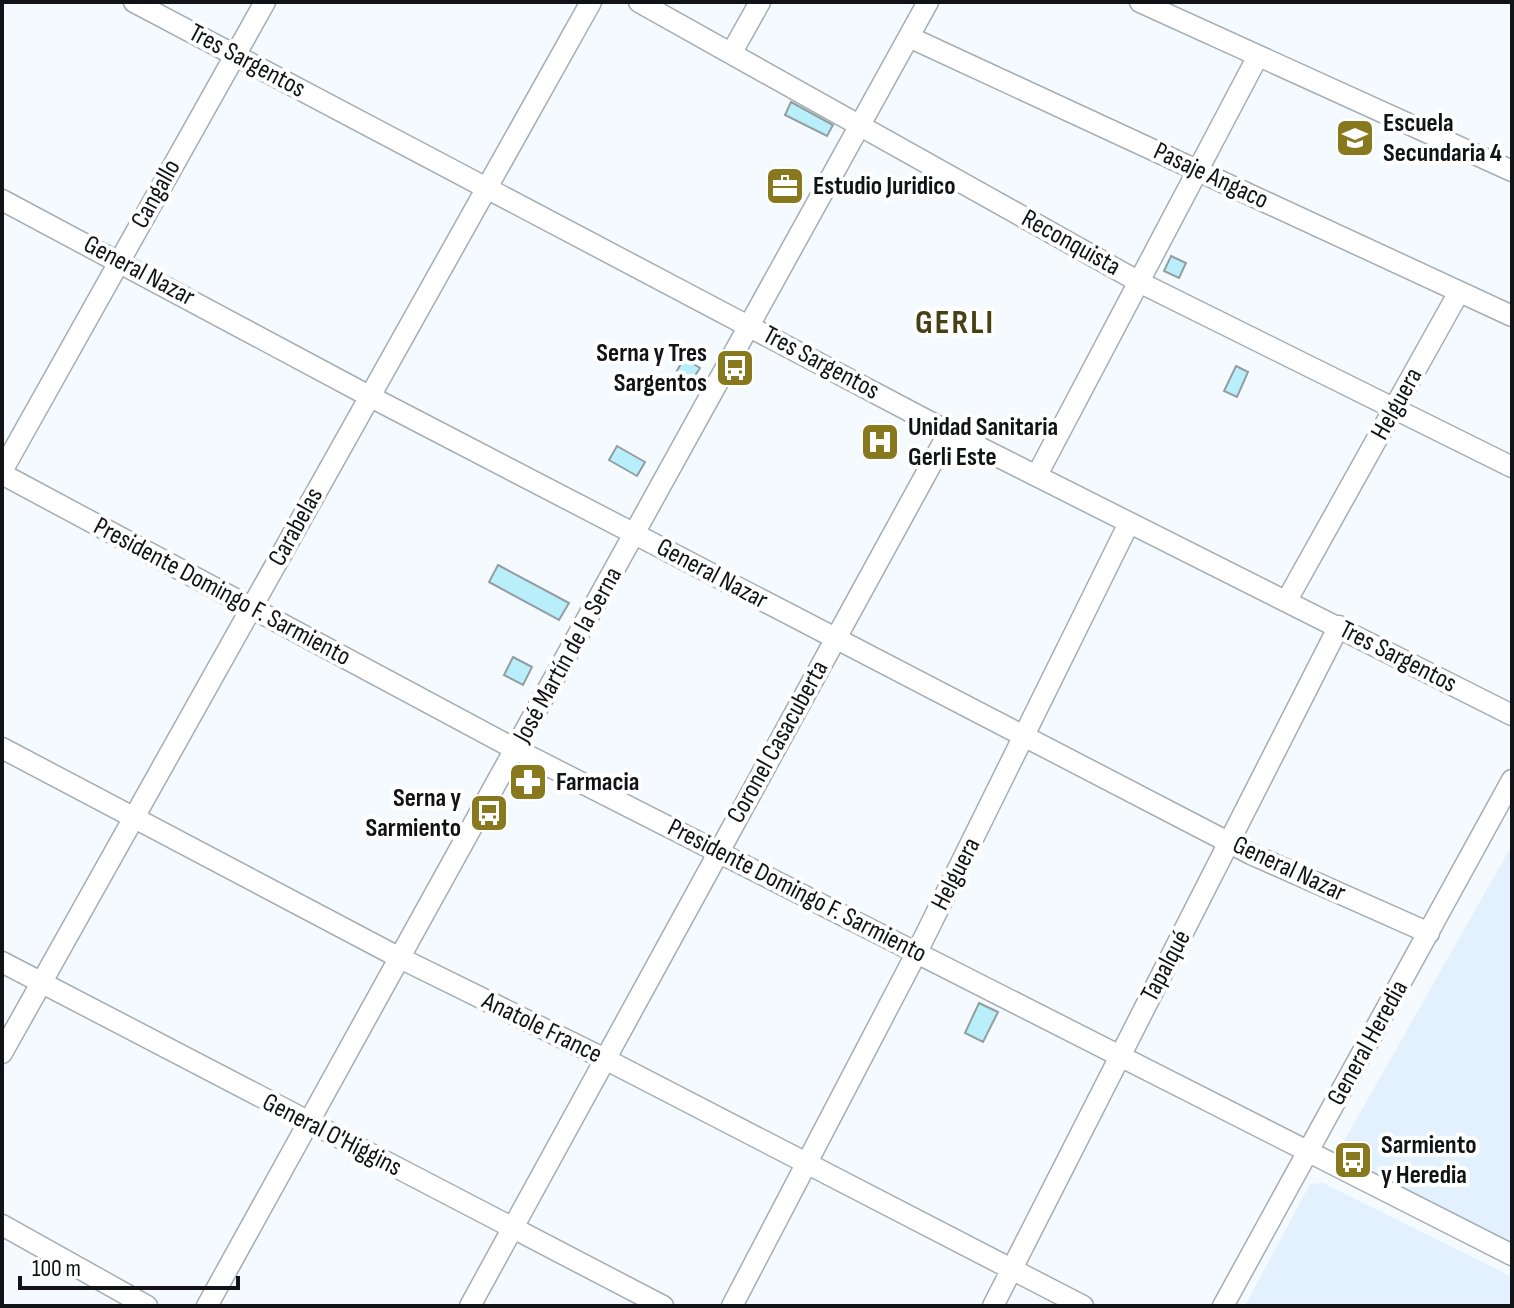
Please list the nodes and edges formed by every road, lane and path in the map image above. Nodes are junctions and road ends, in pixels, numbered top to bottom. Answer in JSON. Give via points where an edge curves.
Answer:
{"nodes":[{"id":1,"x":134,"y":2,"type":"edge"},
{"id":2,"x":265,"y":2,"type":"edge"},
{"id":3,"x":591,"y":2,"type":"edge"},
{"id":4,"x":639,"y":2,"type":"edge"},
{"id":5,"x":760,"y":2,"type":"edge"},
{"id":6,"x":928,"y":2,"type":"edge"},
{"id":7,"x":1140,"y":2,"type":"edge"},
{"id":8,"x":909,"y":37,"type":"junction"},
{"id":9,"x":732,"y":52,"type":"junction"},
{"id":10,"x":235,"y":55,"type":"junction"},
{"id":11,"x":1258,"y":56,"type":"junction"},
{"id":12,"x":859,"y":124,"type":"junction"},
{"id":13,"x":1200,"y":171,"type":"junction"},
{"id":14,"x":1512,"y":171,"type":"edge"},
{"id":15,"x":486,"y":189,"type":"junction"},
{"id":16,"x":2,"y":200,"type":"edge"},
{"id":17,"x":119,"y":260,"type":"junction"},
{"id":18,"x":1141,"y":283,"type":"junction"},
{"id":19,"x":1459,"y":292,"type":"junction"},
{"id":20,"x":1512,"y":316,"type":"edge"},
{"id":21,"x":749,"y":325,"type":"junction"},
{"id":22,"x":369,"y":396,"type":"junction"},
{"id":23,"x":1395,"y":409,"type":"junction"},
{"id":24,"x":949,"y":432,"type":"junction"},
{"id":25,"x":1512,"y":467,"type":"edge"},
{"id":26,"x":2,"y":473,"type":"edge"},
{"id":27,"x":1037,"y":475,"type":"junction"},
{"id":28,"x":1129,"y":523,"type":"junction"},
{"id":29,"x":636,"y":533,"type":"junction"},
{"id":30,"x":1287,"y":600,"type":"junction"},
{"id":31,"x":251,"y":608,"type":"junction"},
{"id":32,"x":1339,"y":626,"type":"junction"},
{"id":33,"x":835,"y":639,"type":"junction"},
{"id":34,"x":1512,"y":715,"type":"edge"},
{"id":35,"x":1026,"y":736,"type":"junction"},
{"id":36,"x":2,"y":748,"type":"edge"},
{"id":37,"x":515,"y":749,"type":"junction"},
{"id":38,"x":1512,"y":780,"type":"edge"},
{"id":39,"x":134,"y":815,"type":"junction"},
{"id":40,"x":1231,"y":843,"type":"junction"},
{"id":41,"x":718,"y":851,"type":"junction"},
{"id":42,"x":1429,"y":933,"type":"junction"},
{"id":43,"x":917,"y":952,"type":"junction"},
{"id":44,"x":398,"y":957,"type":"junction"},
{"id":45,"x":2,"y":962,"type":"edge"},
{"id":46,"x":40,"y":982,"type":"junction"},
{"id":47,"x":2,"y":1053,"type":"edge"},
{"id":48,"x":1118,"y":1058,"type":"junction"},
{"id":49,"x":605,"y":1059,"type":"junction"},
{"id":50,"x":310,"y":1123,"type":"junction"},
{"id":51,"x":1309,"y":1153,"type":"junction"},
{"id":52,"x":806,"y":1164,"type":"junction"},
{"id":53,"x":2,"y":1225,"type":"edge"},
{"id":54,"x":513,"y":1229,"type":"junction"},
{"id":55,"x":1512,"y":1255,"type":"edge"},
{"id":56,"x":1012,"y":1269,"type":"junction"},
{"id":57,"x":147,"y":1306,"type":"edge"},
{"id":58,"x":207,"y":1306,"type":"edge"},
{"id":59,"x":470,"y":1306,"type":"edge"},
{"id":60,"x":663,"y":1306,"type":"edge"},
{"id":61,"x":732,"y":1306,"type":"edge"},
{"id":62,"x":993,"y":1306,"type":"edge"},
{"id":63,"x":1083,"y":1306,"type":"edge"},
{"id":64,"x":1223,"y":1306,"type":"edge"}],
"edges":[{"from":1,"to":10,"type":"street","name":"Tres Sargentos"},
{"from":2,"to":10,"type":"street","name":"Cangallo"},
{"from":3,"to":15,"type":"street","name":"Carabelas"},
{"from":4,"to":9,"type":"street","name":"Reconquista"},
{"from":5,"to":9,"type":"street"},
{"from":6,"to":8,"type":"street","name":"José Martín de la Serna"},
{"from":7,"to":11,"type":"street"},
{"from":8,"to":12,"type":"street","name":"José Martín de la Serna"},
{"from":8,"to":13,"type":"street","name":"Pasaje Angaco"},
{"from":9,"to":12,"type":"street","name":"Reconquista"},
{"from":10,"to":15,"type":"street","name":"Tres Sargentos"},
{"from":10,"to":17,"type":"street","name":"Cangallo"},
{"from":11,"to":13,"type":"street"},
{"from":11,"to":14,"type":"street"},
{"from":12,"to":18,"type":"street","name":"Reconquista"},
{"from":12,"to":21,"type":"street","name":"José Martín de la Serna"},
{"from":13,"to":18,"type":"street"},
{"from":13,"to":19,"type":"street","name":"Pasaje Angaco"},
{"from":15,"to":21,"type":"street","name":"Tres Sargentos"},
{"from":15,"to":22,"type":"street","name":"Carabelas"},
{"from":16,"to":17,"type":"street","name":"General Nazar"},
{"from":17,"to":22,"type":"street","name":"General Nazar"},
{"from":17,"to":26,"type":"street","name":"Cangallo"},
{"from":18,"to":23,"type":"street","name":"Reconquista"},
{"from":18,"to":27,"type":"street"},
{"from":19,"to":20,"type":"street","name":"Pasaje Angaco"},
{"from":19,"to":23,"type":"street","name":"Helguera"},
{"from":21,"to":24,"type":"street","name":"Tres Sargentos"},
{"from":21,"to":29,"type":"street","name":"José Martín de la Serna"},
{"from":22,"to":29,"type":"street","name":"General Nazar"},
{"from":22,"to":31,"type":"street","name":"Carabelas"},
{"from":23,"to":25,"type":"street","name":"Reconquista"},
{"from":23,"to":30,"type":"street","name":"Helguera"},
{"from":24,"to":27,"type":"street","name":"Tres Sargentos"},
{"from":24,"to":33,"type":"street","name":"Coronel Casacuberta"},
{"from":26,"to":31,"type":"street","name":"Presidente Domingo F. Sarmiento"},
{"from":27,"to":28,"type":"street","name":"Tres Sargentos"},
{"from":28,"to":30,"type":"street","name":"Tres Sargentos"},
{"from":28,"to":35,"type":"street","name":"Helguera"},
{"from":29,"to":33,"type":"street","name":"General Nazar"},
{"from":29,"to":37,"type":"street","name":"José Martín de la Serna"},
{"from":30,"to":32,"type":"street","name":"Tres Sargentos"},
{"from":31,"to":37,"type":"street","name":"Presidente Domingo F. Sarmiento"},
{"from":31,"to":39,"type":"street","name":"Carabelas"},
{"from":32,"to":34,"type":"street","name":"Tres Sargentos"},
{"from":32,"to":40,"type":"street","name":"Tapalqué"},
{"from":33,"to":35,"type":"street","name":"General Nazar"},
{"from":33,"to":41,"type":"street","name":"Coronel Casacuberta"},
{"from":35,"to":40,"type":"street","name":"General Nazar"},
{"from":35,"to":43,"type":"street","name":"Helguera"},
{"from":36,"to":39,"type":"street","name":"Anatole France"},
{"from":37,"to":41,"type":"street","name":"Presidente Domingo F. Sarmiento"},
{"from":37,"to":44,"type":"street","name":"José Martín de la Serna"},
{"from":38,"to":42,"type":"street","name":"General Heredia"},
{"from":39,"to":44,"type":"street","name":"Anatole France"},
{"from":39,"to":46,"type":"street","name":"Carabelas"},
{"from":40,"to":42,"type":"street","name":"General Nazar"},
{"from":40,"to":48,"type":"street","name":"Tapalqué"},
{"from":41,"to":43,"type":"street","name":"Presidente Domingo F. Sarmiento"},
{"from":41,"to":49,"type":"street","name":"Coronel Casacuberta"},
{"from":42,"to":51,"type":"street","name":"General Heredia"},
{"from":43,"to":48,"type":"street","name":"Presidente Domingo F. Sarmiento"},
{"from":43,"to":52,"type":"street","name":"Helguera"},
{"from":44,"to":49,"type":"street","name":"Anatole France"},
{"from":44,"to":50,"type":"street","name":"José Martín de la Serna"},
{"from":45,"to":46,"type":"street","name":"General O'Higgins"},
{"from":46,"to":47,"type":"street","name":"Carabelas"},
{"from":46,"to":50,"type":"street","name":"General O'Higgins"},
{"from":48,"to":51,"type":"street","name":"Presidente Domingo F. Sarmiento"},
{"from":48,"to":56,"type":"street","name":"Tapalqué"},
{"from":49,"to":52,"type":"street","name":"Anatole France"},
{"from":49,"to":54,"type":"street","name":"Coronel Casacuberta"},
{"from":50,"to":54,"type":"street","name":"General O'Higgins"},
{"from":50,"to":58,"type":"street","name":"José Martín de la Serna"},
{"from":51,"to":55,"type":"street","name":"Presidente Domingo F. Sarmiento"},
{"from":51,"to":64,"type":"street","name":"General Heredia"},
{"from":52,"to":56,"type":"street","name":"Anatole France"},
{"from":52,"to":61,"type":"street","name":"Helguera"},
{"from":53,"to":57,"type":"street"},
{"from":54,"to":59,"type":"street","name":"Coronel Casacuberta"},
{"from":54,"to":60,"type":"street","name":"General O'Higgins"},
{"from":56,"to":62,"type":"street","name":"Tapalqué"},
{"from":56,"to":63,"type":"street","name":"Anatole France"}]}
